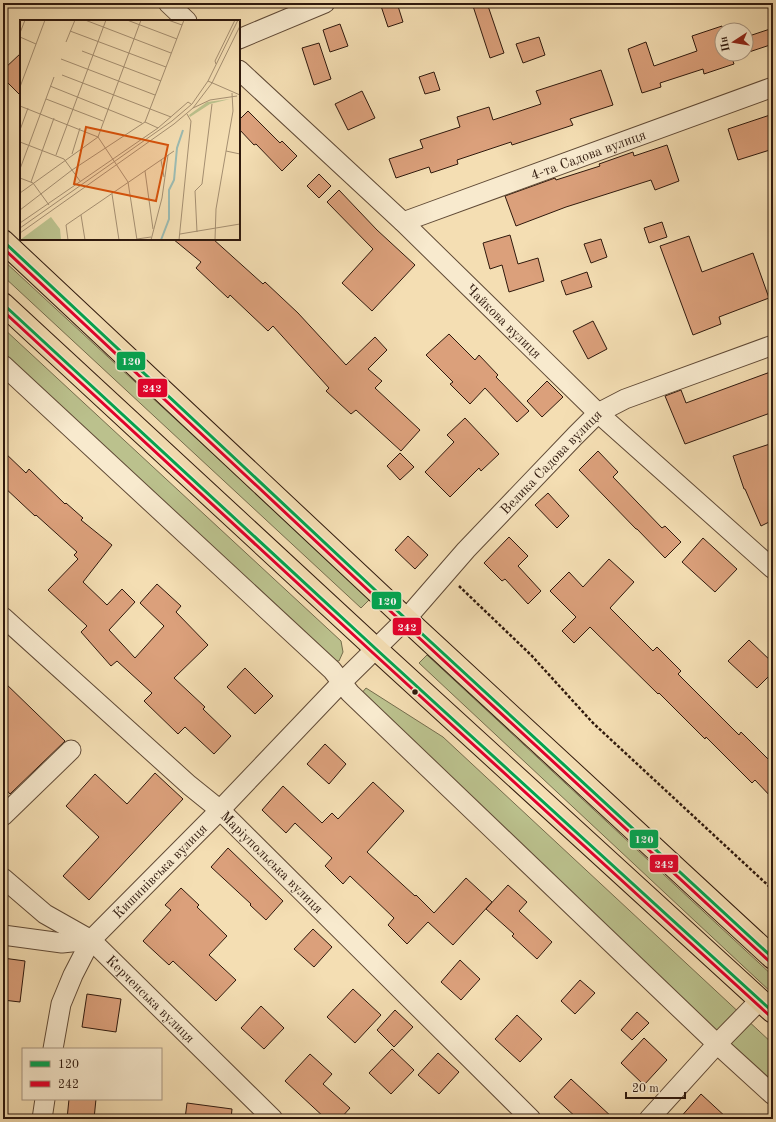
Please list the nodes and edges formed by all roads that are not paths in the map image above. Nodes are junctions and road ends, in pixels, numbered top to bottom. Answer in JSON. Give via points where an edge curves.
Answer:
{"nodes":[{"id":1,"x":168,"y":3,"type":"edge"},
{"id":2,"x":325,"y":3,"type":"edge"},
{"id":3,"x":186,"y":20,"type":"edge"},
{"id":4,"x":240,"y":39,"type":"edge"},
{"id":5,"x":240,"y":71,"type":"edge"},
{"id":6,"x":773,"y":87,"type":"edge"},
{"id":7,"x":403,"y":222,"type":"junction"},
{"id":8,"x":3,"y":241,"type":"edge"},
{"id":9,"x":3,"y":304,"type":"edge"},
{"id":10,"x":773,"y":345,"type":"edge"},
{"id":11,"x":3,"y":365,"type":"edge"},
{"id":12,"x":598,"y":413,"type":"junction"},
{"id":13,"x":773,"y":568,"type":"edge"},
{"id":14,"x":3,"y":617,"type":"edge"},
{"id":15,"x":406,"y":619,"type":"junction"},
{"id":16,"x":376,"y":649,"type":"junction"},
{"id":17,"x":342,"y":682,"type":"junction"},
{"id":18,"x":71,"y":750,"type":"dead end"},
{"id":19,"x":220,"y":810,"type":"junction"},
{"id":20,"x":3,"y":816,"type":"edge"},
{"id":21,"x":3,"y":878,"type":"edge"},
{"id":22,"x":3,"y":935,"type":"edge"},
{"id":23,"x":91,"y":940,"type":"junction"},
{"id":24,"x":773,"y":958,"type":"edge"},
{"id":25,"x":767,"y":1006,"type":"edge"},
{"id":26,"x":718,"y":1044,"type":"junction"},
{"id":27,"x":54,"y":1048,"type":"edge"},
{"id":28,"x":773,"y":1094,"type":"edge"},
{"id":29,"x":45,"y":1100,"type":"edge"},
{"id":30,"x":42,"y":1119,"type":"edge"},
{"id":31,"x":273,"y":1119,"type":"edge"},
{"id":32,"x":531,"y":1119,"type":"edge"},
{"id":33,"x":649,"y":1119,"type":"edge"}],
"edges":[{"from":1,"to":3,"type":"street"},
{"from":2,"to":4,"type":"street"},
{"from":5,"to":7,"type":"street","name":"Чайкова вулиця"},
{"from":6,"to":7,"type":"street","name":"4-та Садова вулиця"},
{"from":7,"to":12,"type":"street","name":"Чайкова вулиця"},
{"from":8,"to":15,"type":"main road"},
{"from":9,"to":16,"type":"main road"},
{"from":10,"to":12,"type":"street","name":"Велика Садова вулиця","via":[[625,400]]},
{"from":11,"to":17,"type":"street"},
{"from":12,"to":13,"type":"street","name":"Чайкова вулиця"},
{"from":12,"to":15,"type":"street","name":"Велика Садова вулиця","via":[[466,550]]},
{"from":14,"to":19,"type":"street","name":"Маріупольська вулиця"},
{"from":15,"to":16,"type":"street","name":"Велика Садова вулиця"},
{"from":15,"to":24,"type":"main road"},
{"from":16,"to":17,"type":"street","name":"Кишинівська вулиця"},
{"from":16,"to":25,"type":"main road"},
{"from":17,"to":19,"type":"street","name":"Кишинівська вулиця"},
{"from":17,"to":26,"type":"street","via":[[356,699]]},
{"from":18,"to":20,"type":"street"},
{"from":19,"to":23,"type":"street","name":"Кишинівська вулиця"},
{"from":19,"to":32,"type":"street","name":"Маріупольська вулиця"},
{"from":21,"to":23,"type":"street","name":"Керченська вулиця","via":[[45,914]]},
{"from":22,"to":23,"type":"street","via":[[62,943]]},
{"from":23,"to":27,"type":"street","name":"Кишинівська вулиця","via":[[61,1004]]},
{"from":23,"to":31,"type":"street","name":"Керченська вулиця"},
{"from":25,"to":26,"type":"street"},
{"from":26,"to":28,"type":"street"},
{"from":26,"to":33,"type":"street"},
{"from":29,"to":30,"type":"street"}]}
